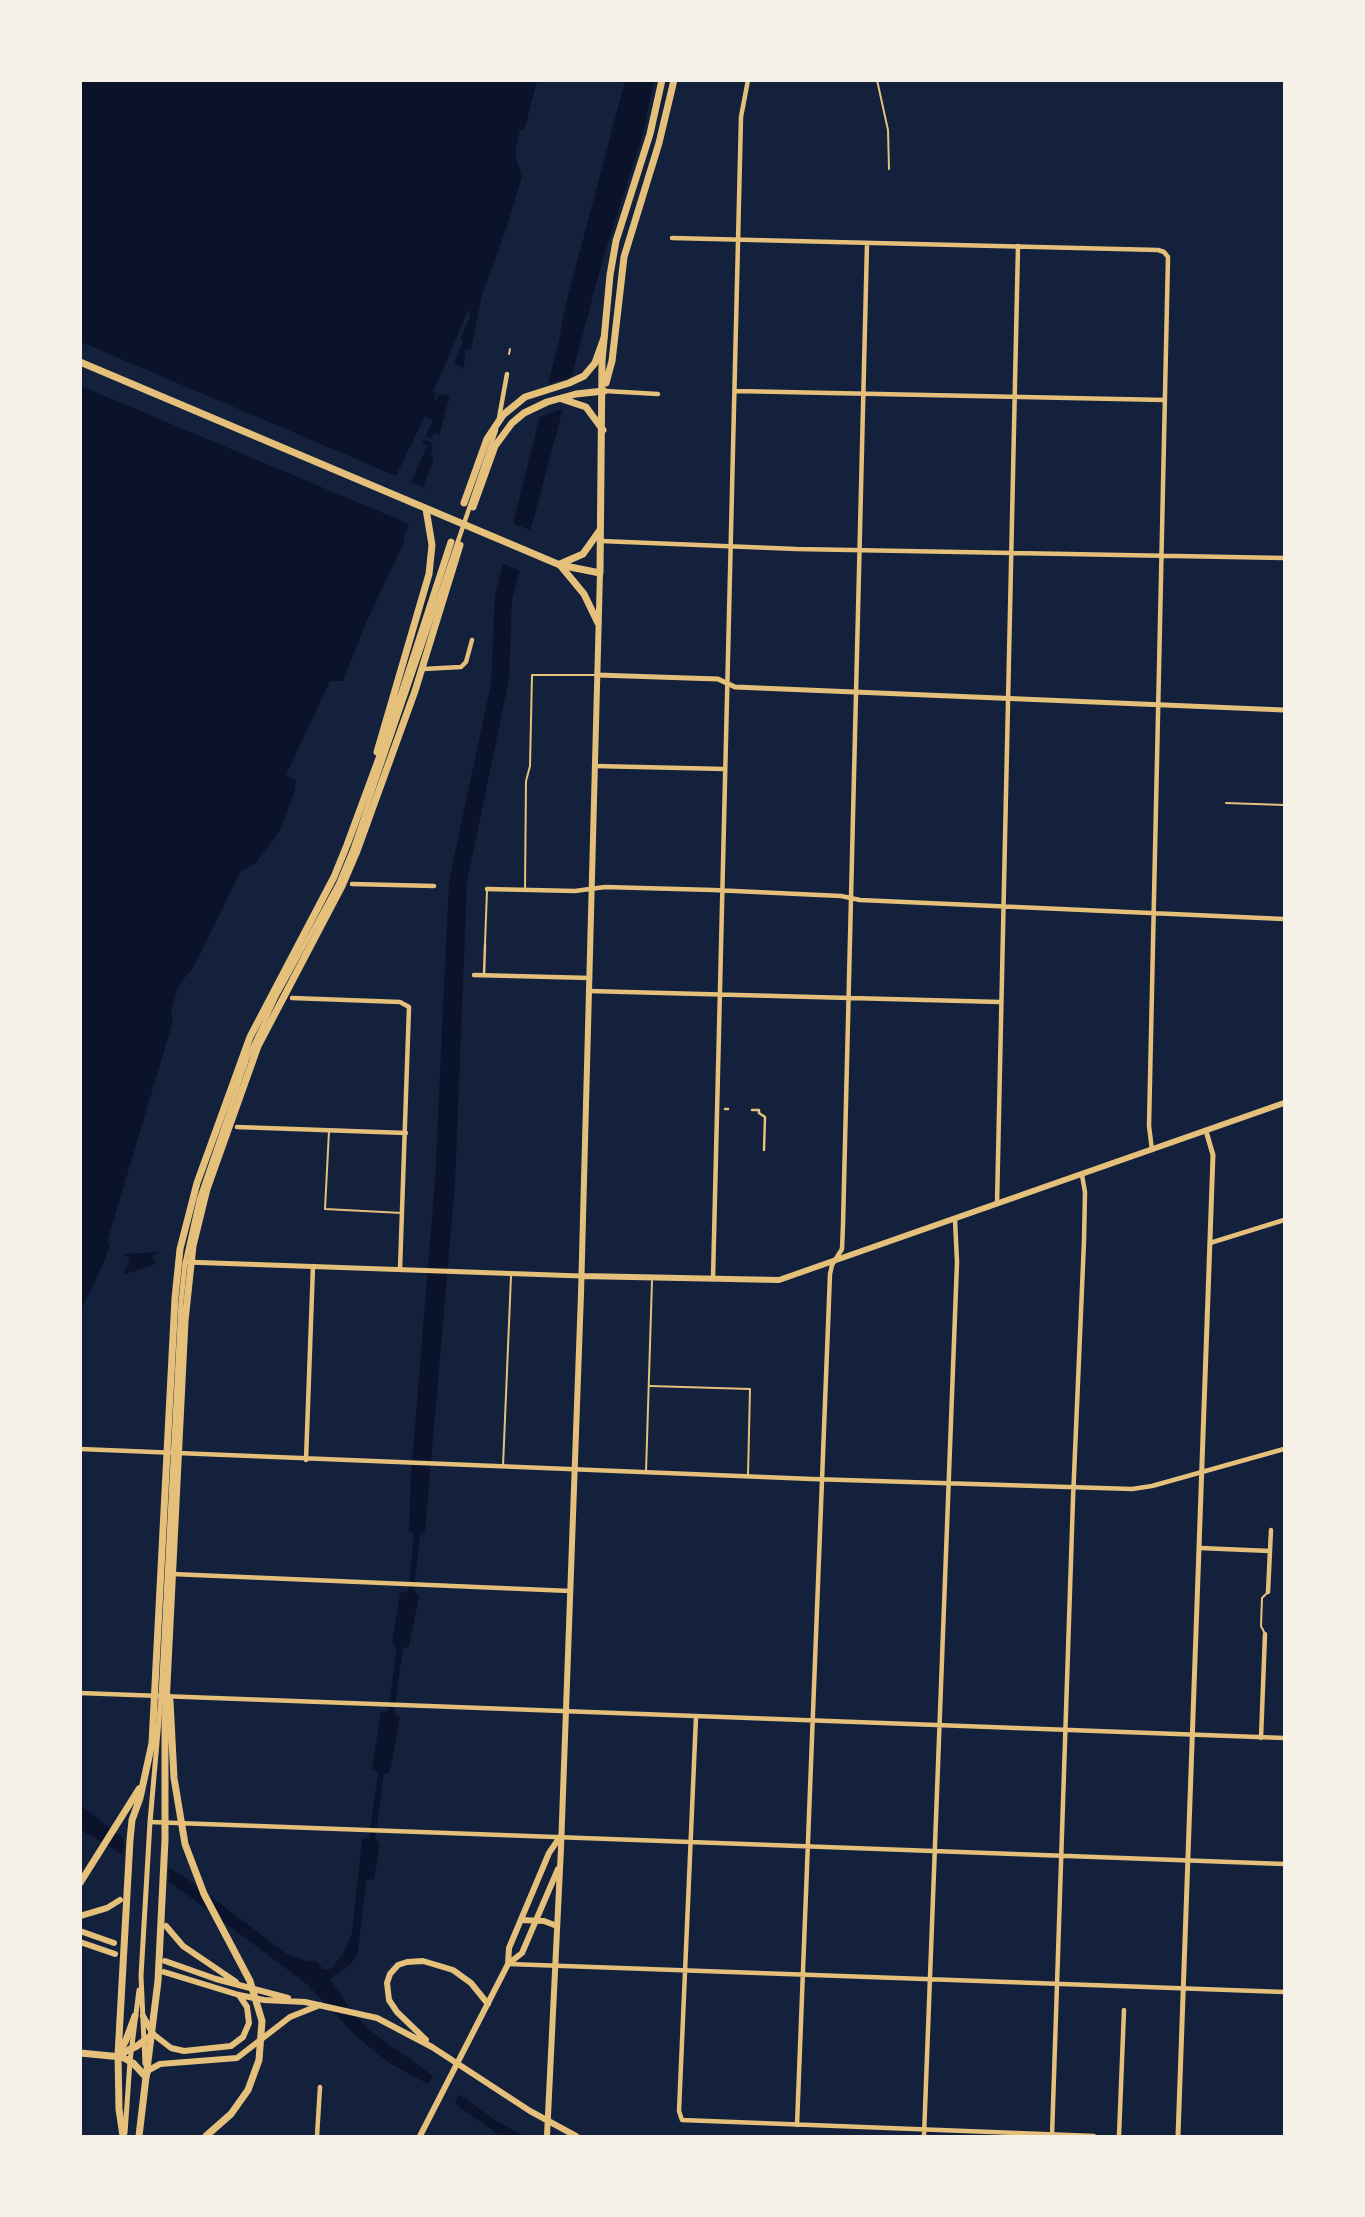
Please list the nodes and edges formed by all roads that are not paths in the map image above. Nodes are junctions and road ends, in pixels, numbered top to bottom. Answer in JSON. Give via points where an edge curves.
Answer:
{"nodes":[{"id":1,"x":662,"y":80,"type":"edge"},
{"id":2,"x":674,"y":80,"type":"edge"},
{"id":3,"x":748,"y":80,"type":"edge"},
{"id":4,"x":877,"y":80,"type":"edge"},
{"id":5,"x":889,"y":169,"type":"dead end"},
{"id":6,"x":673,"y":238,"type":"dead end"},
{"id":7,"x":738,"y":241,"type":"junction"},
{"id":8,"x":867,"y":244,"type":"junction"},
{"id":9,"x":1018,"y":246,"type":"junction"},
{"id":10,"x":604,"y":338,"type":"junction"},
{"id":11,"x":510,"y":349,"type":"dead end"},
{"id":12,"x":509,"y":354,"type":"dead end"},
{"id":13,"x":80,"y":362,"type":"edge"},
{"id":14,"x":507,"y":374,"type":"dead end"},
{"id":15,"x":604,"y":391,"type":"junction"},
{"id":16,"x":734,"y":391,"type":"junction"},
{"id":17,"x":658,"y":394,"type":"dead end"},
{"id":18,"x":863,"y":395,"type":"junction"},
{"id":19,"x":1015,"y":397,"type":"junction"},
{"id":20,"x":558,"y":399,"type":"junction"},
{"id":21,"x":1165,"y":400,"type":"junction"},
{"id":22,"x":603,"y":430,"type":"junction"},
{"id":23,"x":464,"y":503,"type":"dead end"},
{"id":24,"x":473,"y":507,"type":"dead end"},
{"id":25,"x":426,"y":509,"type":"junction"},
{"id":26,"x":601,"y":530,"type":"junction"},
{"id":27,"x":600,"y":541,"type":"junction"},
{"id":28,"x":451,"y":542,"type":"dead end"},
{"id":29,"x":460,"y":545,"type":"dead end"},
{"id":30,"x":731,"y":546,"type":"junction"},
{"id":31,"x":859,"y":550,"type":"junction"},
{"id":32,"x":1011,"y":554,"type":"junction"},
{"id":33,"x":1162,"y":556,"type":"junction"},
{"id":34,"x":1284,"y":558,"type":"edge"},
{"id":35,"x":560,"y":565,"type":"junction"},
{"id":36,"x":600,"y":573,"type":"junction"},
{"id":37,"x":598,"y":623,"type":"junction"},
{"id":38,"x":472,"y":640,"type":"dead end"},
{"id":39,"x":415,"y":670,"type":"junction"},
{"id":40,"x":597,"y":675,"type":"junction"},
{"id":41,"x":727,"y":683,"type":"junction"},
{"id":42,"x":856,"y":692,"type":"junction"},
{"id":43,"x":1008,"y":698,"type":"junction"},
{"id":44,"x":1158,"y":705,"type":"junction"},
{"id":45,"x":1284,"y":710,"type":"edge"},
{"id":46,"x":594,"y":766,"type":"junction"},
{"id":47,"x":725,"y":769,"type":"junction"},
{"id":48,"x":362,"y":803,"type":"junction"},
{"id":49,"x":1226,"y":803,"type":"dead end"},
{"id":50,"x":1284,"y":805,"type":"edge"},
{"id":51,"x":352,"y":884,"type":"dead end"},
{"id":52,"x":434,"y":887,"type":"dead end"},
{"id":53,"x":487,"y":889,"type":"joint"},
{"id":54,"x":592,"y":889,"type":"junction"},
{"id":55,"x":525,"y":890,"type":"junction"},
{"id":56,"x":722,"y":891,"type":"junction"},
{"id":57,"x":851,"y":898,"type":"junction"},
{"id":58,"x":1003,"y":907,"type":"junction"},
{"id":59,"x":1154,"y":913,"type":"junction"},
{"id":60,"x":1284,"y":919,"type":"edge"},
{"id":61,"x":485,"y":945,"type":"joint"},
{"id":62,"x":474,"y":975,"type":"dead end"},
{"id":63,"x":484,"y":975,"type":"junction"},
{"id":64,"x":590,"y":978,"type":"junction"},
{"id":65,"x":589,"y":991,"type":"junction"},
{"id":66,"x":720,"y":995,"type":"junction"},
{"id":67,"x":292,"y":998,"type":"dead end"},
{"id":68,"x":848,"y":999,"type":"junction"},
{"id":69,"x":1000,"y":1002,"type":"junction"},
{"id":70,"x":1284,"y":1103,"type":"edge"},
{"id":71,"x":752,"y":1110,"type":"dead end"},
{"id":72,"x":237,"y":1127,"type":"dead end"},
{"id":73,"x":329,"y":1130,"type":"junction"},
{"id":74,"x":1206,"y":1131,"type":"junction"},
{"id":75,"x":406,"y":1133,"type":"junction"},
{"id":76,"x":764,"y":1150,"type":"dead end"},
{"id":77,"x":1152,"y":1150,"type":"junction"},
{"id":78,"x":1082,"y":1175,"type":"junction"},
{"id":79,"x":997,"y":1205,"type":"junction"},
{"id":80,"x":403,"y":1213,"type":"junction"},
{"id":81,"x":955,"y":1220,"type":"junction"},
{"id":82,"x":1284,"y":1220,"type":"edge"},
{"id":83,"x":1210,"y":1243,"type":"junction"},
{"id":84,"x":185,"y":1262,"type":"junction"},
{"id":85,"x":835,"y":1262,"type":"junction"},
{"id":86,"x":313,"y":1266,"type":"junction"},
{"id":87,"x":400,"y":1269,"type":"junction"},
{"id":88,"x":512,"y":1273,"type":"junction"},
{"id":89,"x":581,"y":1276,"type":"junction"},
{"id":90,"x":652,"y":1278,"type":"junction"},
{"id":91,"x":713,"y":1280,"type":"junction"},
{"id":92,"x":649,"y":1386,"type":"junction"},
{"id":93,"x":80,"y":1449,"type":"edge"},
{"id":94,"x":1284,"y":1449,"type":"edge"},
{"id":95,"x":173,"y":1454,"type":"junction"},
{"id":96,"x":306,"y":1460,"type":"junction"},
{"id":97,"x":503,"y":1467,"type":"junction"},
{"id":98,"x":575,"y":1469,"type":"junction"},
{"id":99,"x":1203,"y":1472,"type":"junction"},
{"id":100,"x":646,"y":1473,"type":"junction"},
{"id":101,"x":748,"y":1476,"type":"junction"},
{"id":102,"x":822,"y":1479,"type":"junction"},
{"id":103,"x":948,"y":1483,"type":"junction"},
{"id":104,"x":1073,"y":1488,"type":"junction"},
{"id":105,"x":1270,"y":1530,"type":"dead end"},
{"id":106,"x":1200,"y":1548,"type":"junction"},
{"id":107,"x":1270,"y":1551,"type":"junction"},
{"id":108,"x":167,"y":1574,"type":"junction"},
{"id":109,"x":570,"y":1591,"type":"junction"},
{"id":110,"x":1268,"y":1591,"type":"joint"},
{"id":111,"x":1265,"y":1634,"type":"joint"},
{"id":112,"x":168,"y":1668,"type":"junction"},
{"id":113,"x":80,"y":1693,"type":"edge"},
{"id":114,"x":161,"y":1697,"type":"junction"},
{"id":115,"x":566,"y":1711,"type":"junction"},
{"id":116,"x":696,"y":1717,"type":"junction"},
{"id":117,"x":813,"y":1721,"type":"junction"},
{"id":118,"x":939,"y":1726,"type":"junction"},
{"id":119,"x":1065,"y":1730,"type":"junction"},
{"id":120,"x":1194,"y":1736,"type":"junction"},
{"id":121,"x":1261,"y":1738,"type":"junction"},
{"id":122,"x":1284,"y":1738,"type":"edge"},
{"id":123,"x":141,"y":1786,"type":"junction"},
{"id":124,"x":150,"y":1822,"type":"junction"},
{"id":125,"x":561,"y":1836,"type":"junction"},
{"id":126,"x":691,"y":1842,"type":"junction"},
{"id":127,"x":808,"y":1848,"type":"junction"},
{"id":128,"x":935,"y":1852,"type":"junction"},
{"id":129,"x":1061,"y":1857,"type":"junction"},
{"id":130,"x":1189,"y":1861,"type":"junction"},
{"id":131,"x":559,"y":1864,"type":"junction"},
{"id":132,"x":1284,"y":1864,"type":"edge"},
{"id":133,"x":80,"y":1883,"type":"edge"},
{"id":134,"x":120,"y":1899,"type":"dead end"},
{"id":135,"x":80,"y":1916,"type":"edge"},
{"id":136,"x":521,"y":1920,"type":"junction"},
{"id":137,"x":536,"y":1920,"type":"junction"},
{"id":138,"x":166,"y":1926,"type":"dead end"},
{"id":139,"x":557,"y":1926,"type":"junction"},
{"id":140,"x":80,"y":1931,"type":"edge"},
{"id":141,"x":80,"y":1942,"type":"edge"},
{"id":142,"x":114,"y":1943,"type":"dead end"},
{"id":143,"x":115,"y":1954,"type":"dead end"},
{"id":144,"x":166,"y":1961,"type":"dead end"},
{"id":145,"x":508,"y":1964,"type":"junction"},
{"id":146,"x":555,"y":1966,"type":"junction"},
{"id":147,"x":685,"y":1970,"type":"junction"},
{"id":148,"x":164,"y":1972,"type":"dead end"},
{"id":149,"x":803,"y":1975,"type":"junction"},
{"id":150,"x":930,"y":1980,"type":"junction"},
{"id":151,"x":1057,"y":1984,"type":"junction"},
{"id":152,"x":240,"y":1985,"type":"junction"},
{"id":153,"x":1183,"y":1989,"type":"junction"},
{"id":154,"x":1284,"y":1992,"type":"edge"},
{"id":155,"x":239,"y":1995,"type":"junction"},
{"id":156,"x":295,"y":2000,"type":"junction"},
{"id":157,"x":321,"y":2004,"type":"junction"},
{"id":158,"x":488,"y":2004,"type":"junction"},
{"id":159,"x":1124,"y":2010,"type":"dead end"},
{"id":160,"x":139,"y":2016,"type":"junction"},
{"id":161,"x":153,"y":2034,"type":"junction"},
{"id":162,"x":144,"y":2041,"type":"junction"},
{"id":163,"x":432,"y":2047,"type":"junction"},
{"id":164,"x":131,"y":2049,"type":"junction"},
{"id":165,"x":80,"y":2053,"type":"edge"},
{"id":166,"x":118,"y":2055,"type":"junction"},
{"id":167,"x":130,"y":2061,"type":"junction"},
{"id":168,"x":146,"y":2077,"type":"junction"},
{"id":169,"x":320,"y":2087,"type":"dead end"},
{"id":170,"x":122,"y":2110,"type":"junction"},
{"id":171,"x":797,"y":2125,"type":"junction"},
{"id":172,"x":925,"y":2130,"type":"junction"},
{"id":173,"x":1052,"y":2136,"type":"edge"},
{"id":174,"x":124,"y":2137,"type":"edge"},
{"id":175,"x":139,"y":2137,"type":"edge"},
{"id":176,"x":206,"y":2137,"type":"edge"},
{"id":177,"x":317,"y":2137,"type":"edge"},
{"id":178,"x":420,"y":2137,"type":"edge"},
{"id":179,"x":548,"y":2137,"type":"edge"},
{"id":180,"x":576,"y":2137,"type":"edge"},
{"id":181,"x":924,"y":2137,"type":"edge"},
{"id":182,"x":1094,"y":2137,"type":"edge"},
{"id":183,"x":1119,"y":2137,"type":"edge"},
{"id":184,"x":1178,"y":2137,"type":"edge"}],
"edges":[{"from":1,"to":10,"type":"highway","via":[[612,259]]},
{"from":2,"to":15,"type":"highway","via":[[624,257]]},
{"from":3,"to":7,"type":"street","via":[[741,117]]},
{"from":4,"to":5,"type":"lane","via":[[888,130]]},
{"from":6,"to":7,"type":"street"},
{"from":7,"to":8,"type":"street"},
{"from":7,"to":16,"type":"street"},
{"from":8,"to":9,"type":"street"},
{"from":8,"to":18,"type":"street"},
{"from":9,"to":19,"type":"street"},
{"from":9,"to":21,"type":"street","via":[[1166,253]]},
{"from":10,"to":15,"type":"highway"},
{"from":10,"to":23,"type":"highway","via":[[590,370],[573,382],[525,397],[503,415],[487,439]]},
{"from":11,"to":12,"type":"lane"},
{"from":13,"to":25,"type":"highway"},
{"from":14,"to":39,"type":"street","via":[[496,428]]},
{"from":15,"to":17,"type":"street"},
{"from":15,"to":20,"type":"highway"},
{"from":15,"to":22,"type":"highway"},
{"from":16,"to":18,"type":"street"},
{"from":16,"to":30,"type":"street"},
{"from":18,"to":19,"type":"street"},
{"from":18,"to":31,"type":"street"},
{"from":19,"to":21,"type":"street"},
{"from":19,"to":32,"type":"street"},
{"from":20,"to":22,"type":"highway","via":[[580,404]]},
{"from":20,"to":24,"type":"highway","via":[[524,413],[500,436]]},
{"from":21,"to":33,"type":"street"},
{"from":22,"to":26,"type":"highway"},
{"from":25,"to":35,"type":"highway"},
{"from":25,"to":48,"type":"highway","via":[[432,536],[429,574]]},
{"from":26,"to":27,"type":"highway"},
{"from":26,"to":35,"type":"highway","via":[[583,554]]},
{"from":27,"to":30,"type":"street"},
{"from":27,"to":36,"type":"highway"},
{"from":28,"to":48,"type":"highway"},
{"from":29,"to":112,"type":"highway","via":[[365,832],[342,886],[258,1046],[196,1228],[186,1302]]},
{"from":30,"to":31,"type":"street"},
{"from":30,"to":41,"type":"street"},
{"from":31,"to":32,"type":"street"},
{"from":31,"to":42,"type":"street"},
{"from":32,"to":33,"type":"street"},
{"from":32,"to":43,"type":"street"},
{"from":33,"to":34,"type":"street"},
{"from":33,"to":44,"type":"street"},
{"from":35,"to":36,"type":"highway"},
{"from":35,"to":37,"type":"highway","via":[[584,594]]},
{"from":36,"to":37,"type":"main road"},
{"from":37,"to":40,"type":"main road"},
{"from":38,"to":39,"type":"street","via":[[461,667]]},
{"from":39,"to":84,"type":"street","via":[[342,875],[247,1059],[199,1199]]},
{"from":40,"to":41,"type":"main road"},
{"from":40,"to":46,"type":"main road"},
{"from":40,"to":55,"type":"lane","via":[[532,674]]},
{"from":41,"to":42,"type":"main road"},
{"from":41,"to":47,"type":"street"},
{"from":42,"to":43,"type":"main road"},
{"from":42,"to":57,"type":"street"},
{"from":43,"to":44,"type":"main road"},
{"from":43,"to":58,"type":"street"},
{"from":44,"to":45,"type":"main road"},
{"from":44,"to":59,"type":"street"},
{"from":46,"to":47,"type":"street"},
{"from":46,"to":54,"type":"main road"},
{"from":47,"to":56,"type":"street"},
{"from":48,"to":123,"type":"highway","via":[[334,877],[250,1037],[185,1226],[175,1298],[152,1743]]},
{"from":49,"to":50,"type":"lane"},
{"from":51,"to":52,"type":"street"},
{"from":53,"to":55,"type":"street"},
{"from":53,"to":61,"type":"lane"},
{"from":54,"to":55,"type":"street"},
{"from":54,"to":56,"type":"street"},
{"from":54,"to":64,"type":"main road"},
{"from":56,"to":57,"type":"street"},
{"from":56,"to":66,"type":"street"},
{"from":57,"to":58,"type":"street"},
{"from":57,"to":68,"type":"street"},
{"from":58,"to":59,"type":"street"},
{"from":58,"to":69,"type":"street"},
{"from":59,"to":60,"type":"street"},
{"from":59,"to":77,"type":"street"},
{"from":61,"to":63,"type":"street"},
{"from":62,"to":63,"type":"street"},
{"from":63,"to":64,"type":"street"},
{"from":64,"to":65,"type":"main road"},
{"from":65,"to":66,"type":"street"},
{"from":65,"to":89,"type":"main road"},
{"from":66,"to":68,"type":"street"},
{"from":66,"to":91,"type":"street"},
{"from":67,"to":75,"type":"street","via":[[407,1004]]},
{"from":68,"to":69,"type":"street"},
{"from":68,"to":85,"type":"street","via":[[842,1249]]},
{"from":69,"to":79,"type":"street"},
{"from":70,"to":74,"type":"main road"},
{"from":71,"to":76,"type":"street","via":[[765,1117]]},
{"from":72,"to":73,"type":"street"},
{"from":73,"to":75,"type":"street"},
{"from":73,"to":80,"type":"lane","via":[[325,1209]]},
{"from":74,"to":77,"type":"main road"},
{"from":74,"to":83,"type":"main road","via":[[1213,1155]]},
{"from":75,"to":80,"type":"street"},
{"from":77,"to":78,"type":"main road"},
{"from":78,"to":79,"type":"main road"},
{"from":78,"to":104,"type":"street","via":[[1084,1241]]},
{"from":79,"to":81,"type":"main road"},
{"from":80,"to":87,"type":"street"},
{"from":81,"to":85,"type":"main road"},
{"from":81,"to":103,"type":"street"},
{"from":82,"to":83,"type":"street"},
{"from":83,"to":99,"type":"main road"},
{"from":84,"to":86,"type":"main road"},
{"from":84,"to":95,"type":"main road"},
{"from":85,"to":91,"type":"main road","via":[[779,1280]]},
{"from":85,"to":102,"type":"street","via":[[830,1275]]},
{"from":86,"to":87,"type":"main road"},
{"from":86,"to":96,"type":"street"},
{"from":87,"to":88,"type":"main road"},
{"from":88,"to":89,"type":"main road"},
{"from":88,"to":97,"type":"lane"},
{"from":89,"to":90,"type":"main road"},
{"from":89,"to":98,"type":"main road"},
{"from":90,"to":91,"type":"main road"},
{"from":90,"to":92,"type":"lane"},
{"from":92,"to":100,"type":"lane"},
{"from":92,"to":101,"type":"lane","via":[[750,1389]]},
{"from":93,"to":95,"type":"street"},
{"from":94,"to":99,"type":"street"},
{"from":95,"to":96,"type":"street"},
{"from":95,"to":108,"type":"main road"},
{"from":96,"to":97,"type":"street"},
{"from":97,"to":98,"type":"street"},
{"from":98,"to":100,"type":"street"},
{"from":98,"to":109,"type":"main road"},
{"from":99,"to":104,"type":"street","via":[[1143,1488]]},
{"from":99,"to":106,"type":"main road"},
{"from":100,"to":101,"type":"street"},
{"from":101,"to":102,"type":"street"},
{"from":102,"to":103,"type":"street"},
{"from":102,"to":117,"type":"street"},
{"from":103,"to":104,"type":"street"},
{"from":103,"to":118,"type":"street"},
{"from":104,"to":119,"type":"street"},
{"from":105,"to":107,"type":"street"},
{"from":106,"to":107,"type":"street"},
{"from":106,"to":120,"type":"main road"},
{"from":107,"to":110,"type":"street"},
{"from":108,"to":109,"type":"street"},
{"from":108,"to":114,"type":"main road"},
{"from":109,"to":115,"type":"main road"},
{"from":110,"to":111,"type":"lane","via":[[1262,1598]]},
{"from":111,"to":121,"type":"street"},
{"from":112,"to":161,"type":"highway","via":[[165,1840]]},
{"from":112,"to":176,"type":"highway","via":[[174,1778],[185,1844],[204,1894],[250,1980],[262,2021],[259,2060],[248,2090]]},
{"from":113,"to":114,"type":"street"},
{"from":114,"to":115,"type":"street"},
{"from":114,"to":124,"type":"main road"},
{"from":115,"to":116,"type":"street"},
{"from":115,"to":125,"type":"main road"},
{"from":116,"to":117,"type":"street"},
{"from":116,"to":126,"type":"street"},
{"from":117,"to":118,"type":"street"},
{"from":117,"to":127,"type":"street"},
{"from":118,"to":119,"type":"street"},
{"from":118,"to":128,"type":"street"},
{"from":119,"to":120,"type":"street"},
{"from":119,"to":129,"type":"street"},
{"from":120,"to":121,"type":"street"},
{"from":120,"to":130,"type":"main road"},
{"from":121,"to":122,"type":"street"},
{"from":123,"to":133,"type":"highway"},
{"from":123,"to":166,"type":"highway","via":[[130,1840]]},
{"from":124,"to":125,"type":"street"},
{"from":124,"to":160,"type":"main road"},
{"from":125,"to":126,"type":"street"},
{"from":125,"to":131,"type":"main road"},
{"from":125,"to":136,"type":"main road","via":[[549,1853]]},
{"from":126,"to":127,"type":"street"},
{"from":126,"to":147,"type":"street"},
{"from":127,"to":128,"type":"street"},
{"from":127,"to":149,"type":"street"},
{"from":128,"to":129,"type":"street"},
{"from":128,"to":150,"type":"street"},
{"from":129,"to":130,"type":"street"},
{"from":129,"to":151,"type":"street"},
{"from":130,"to":132,"type":"street"},
{"from":130,"to":153,"type":"main road"},
{"from":131,"to":137,"type":"main road"},
{"from":131,"to":139,"type":"main road"},
{"from":134,"to":135,"type":"main road"},
{"from":136,"to":137,"type":"main road"},
{"from":136,"to":145,"type":"main road","via":[[509,1948]]},
{"from":137,"to":139,"type":"main road"},
{"from":137,"to":145,"type":"main road","via":[[522,1952]]},
{"from":138,"to":152,"type":"main road","via":[[183,1946]]},
{"from":139,"to":146,"type":"main road"},
{"from":140,"to":142,"type":"main road"},
{"from":141,"to":143,"type":"main road"},
{"from":144,"to":152,"type":"main road"},
{"from":145,"to":146,"type":"street"},
{"from":145,"to":158,"type":"main road"},
{"from":146,"to":147,"type":"street"},
{"from":146,"to":179,"type":"main road"},
{"from":147,"to":149,"type":"street"},
{"from":147,"to":171,"type":"street","via":[[682,2120]]},
{"from":148,"to":155,"type":"main road"},
{"from":149,"to":150,"type":"street"},
{"from":149,"to":171,"type":"street"},
{"from":150,"to":151,"type":"street"},
{"from":150,"to":172,"type":"street"},
{"from":151,"to":153,"type":"street"},
{"from":151,"to":173,"type":"street"},
{"from":152,"to":156,"type":"main road"},
{"from":153,"to":154,"type":"street"},
{"from":153,"to":184,"type":"main road"},
{"from":155,"to":156,"type":"main road"},
{"from":155,"to":161,"type":"main road","via":[[249,2023],[235,2044],[180,2050]]},
{"from":156,"to":157,"type":"main road"},
{"from":157,"to":163,"type":"main road","via":[[377,2018]]},
{"from":157,"to":168,"type":"main road","via":[[290,2017],[237,2058],[160,2064]]},
{"from":158,"to":163,"type":"main road","via":[[453,1970],[423,1961],[398,1965],[387,1983],[391,2004]]},
{"from":158,"to":178,"type":"main road"},
{"from":159,"to":183,"type":"street"},
{"from":160,"to":161,"type":"main road"},
{"from":160,"to":162,"type":"main road"},
{"from":160,"to":164,"type":"main road"},
{"from":160,"to":166,"type":"highway"},
{"from":161,"to":162,"type":"highway"},
{"from":161,"to":168,"type":"highway"},
{"from":162,"to":164,"type":"highway"},
{"from":162,"to":168,"type":"main road"},
{"from":163,"to":180,"type":"main road"},
{"from":164,"to":166,"type":"highway"},
{"from":164,"to":167,"type":"main road"},
{"from":165,"to":166,"type":"highway"},
{"from":166,"to":167,"type":"highway"},
{"from":166,"to":170,"type":"highway"},
{"from":167,"to":168,"type":"highway"},
{"from":167,"to":170,"type":"main road"},
{"from":168,"to":175,"type":"highway"},
{"from":169,"to":177,"type":"street"},
{"from":170,"to":174,"type":"highway"},
{"from":171,"to":172,"type":"street"},
{"from":172,"to":173,"type":"street"},
{"from":172,"to":181,"type":"street"},
{"from":173,"to":182,"type":"street"}]}
